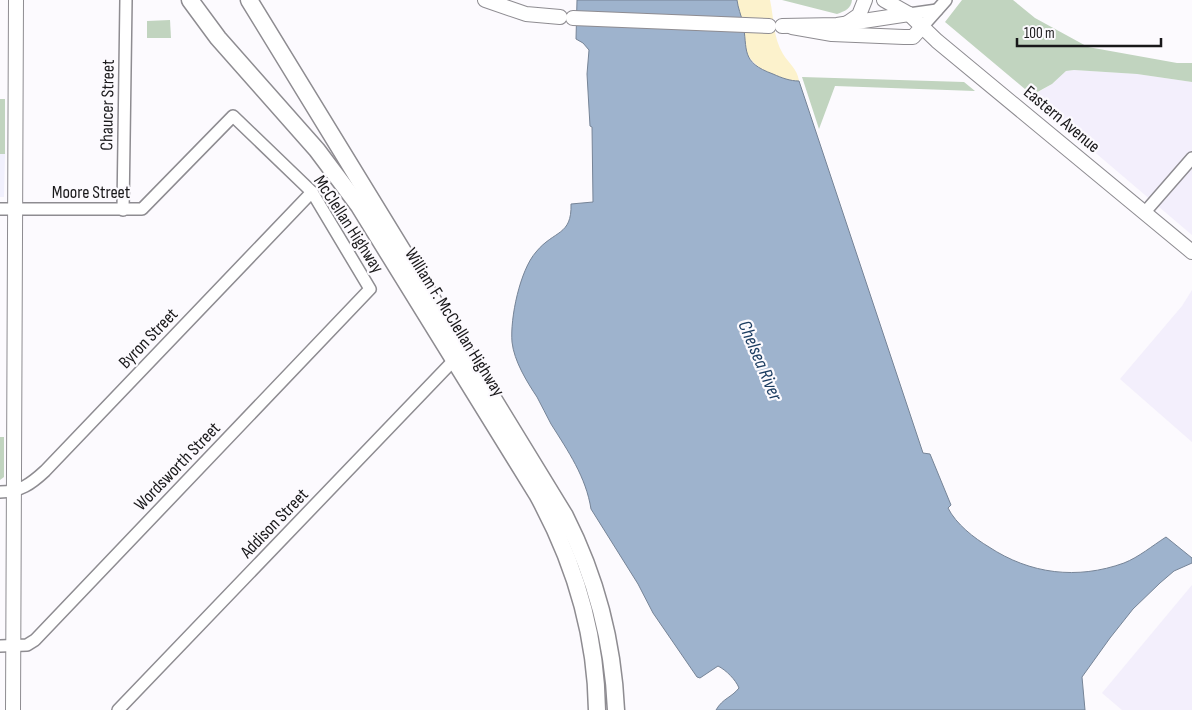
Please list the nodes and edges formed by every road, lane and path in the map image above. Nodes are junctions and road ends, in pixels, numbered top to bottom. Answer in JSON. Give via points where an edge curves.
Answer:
{"nodes":[{"id":1,"x":16,"y":0,"type":"edge"},
{"id":2,"x":126,"y":0,"type":"edge"},
{"id":3,"x":178,"y":0,"type":"edge"},
{"id":4,"x":190,"y":0,"type":"edge"},
{"id":5,"x":250,"y":0,"type":"edge"},
{"id":6,"x":485,"y":0,"type":"edge"},
{"id":7,"x":865,"y":0,"type":"edge"},
{"id":8,"x":884,"y":0,"type":"edge"},
{"id":9,"x":900,"y":0,"type":"edge"},
{"id":10,"x":946,"y":0,"type":"edge"},
{"id":11,"x":937,"y":10,"type":"junction"},
{"id":12,"x":909,"y":14,"type":"junction"},
{"id":13,"x":844,"y":29,"type":"junction"},
{"id":14,"x":918,"y":32,"type":"junction"},
{"id":15,"x":223,"y":43,"type":"junction"},
{"id":16,"x":233,"y":116,"type":"joint"},
{"id":17,"x":1192,"y":158,"type":"edge"},
{"id":18,"x":312,"y":192,"type":"junction"},
{"id":19,"x":0,"y":209,"type":"edge"},
{"id":20,"x":15,"y":209,"type":"junction"},
{"id":21,"x":124,"y":210,"type":"junction"},
{"id":22,"x":1144,"y":212,"type":"junction"},
{"id":23,"x":1192,"y":252,"type":"edge"},
{"id":24,"x":370,"y":289,"type":"joint"},
{"id":25,"x":455,"y":359,"type":"junction"},
{"id":26,"x":7,"y":492,"type":"edge"},
{"id":27,"x":6,"y":646,"type":"edge"},
{"id":28,"x":12,"y":710,"type":"edge"},
{"id":29,"x":118,"y":710,"type":"edge"},
{"id":30,"x":597,"y":710,"type":"edge"},
{"id":31,"x":616,"y":710,"type":"edge"}],
"edges":[{"from":1,"to":20,"type":"main road"},
{"from":2,"to":21,"type":"street","name":"Chaucer Street"},
{"from":3,"to":15,"type":"highway"},
{"from":4,"to":15,"type":"highway","name":"William F. McClellan Highway"},
{"from":5,"to":31,"type":"highway","name":"William F. McClellan Highway","via":[[565,516],[587,564],[602,614],[611,656]]},
{"from":6,"to":13,"type":"main road","via":[[515,11],[560,17]]},
{"from":7,"to":13,"type":"main road","via":[[859,15]]},
{"from":8,"to":12,"type":"main road"},
{"from":9,"to":12,"type":"main road"},
{"from":10,"to":11,"type":"street"},
{"from":11,"to":12,"type":"street"},
{"from":11,"to":14,"type":"street"},
{"from":12,"to":13,"type":"main road"},
{"from":12,"to":14,"type":"main road","name":"Eastern Avenue"},
{"from":13,"to":14,"type":"main road"},
{"from":14,"to":22,"type":"main road","name":"Eastern Avenue"},
{"from":15,"to":25,"type":"highway","name":"William F. McClellan Highway","via":[[317,150],[348,191]]},
{"from":16,"to":18,"type":"street","name":"McClellan Highway"},
{"from":16,"to":21,"type":"street","name":"Moore Street","via":[[147,206]]},
{"from":17,"to":22,"type":"street"},
{"from":18,"to":24,"type":"street","name":"McClellan Highway"},
{"from":18,"to":26,"type":"street","name":"Byron Street","via":[[45,471],[30,484]]},
{"from":19,"to":20,"type":"street","name":"Moore Street"},
{"from":20,"to":21,"type":"street","name":"Moore Street"},
{"from":20,"to":26,"type":"main road"},
{"from":22,"to":23,"type":"main road","name":"Eastern Avenue"},
{"from":24,"to":27,"type":"street","name":"Wordsworth Street","via":[[35,640],[27,645]]},
{"from":25,"to":29,"type":"street","name":"Addison Street"},
{"from":25,"to":30,"type":"highway","name":"William F. McClellan Highway","via":[[537,494],[567,554],[588,628]]},
{"from":26,"to":27,"type":"main road"},
{"from":27,"to":28,"type":"main road"}]}
